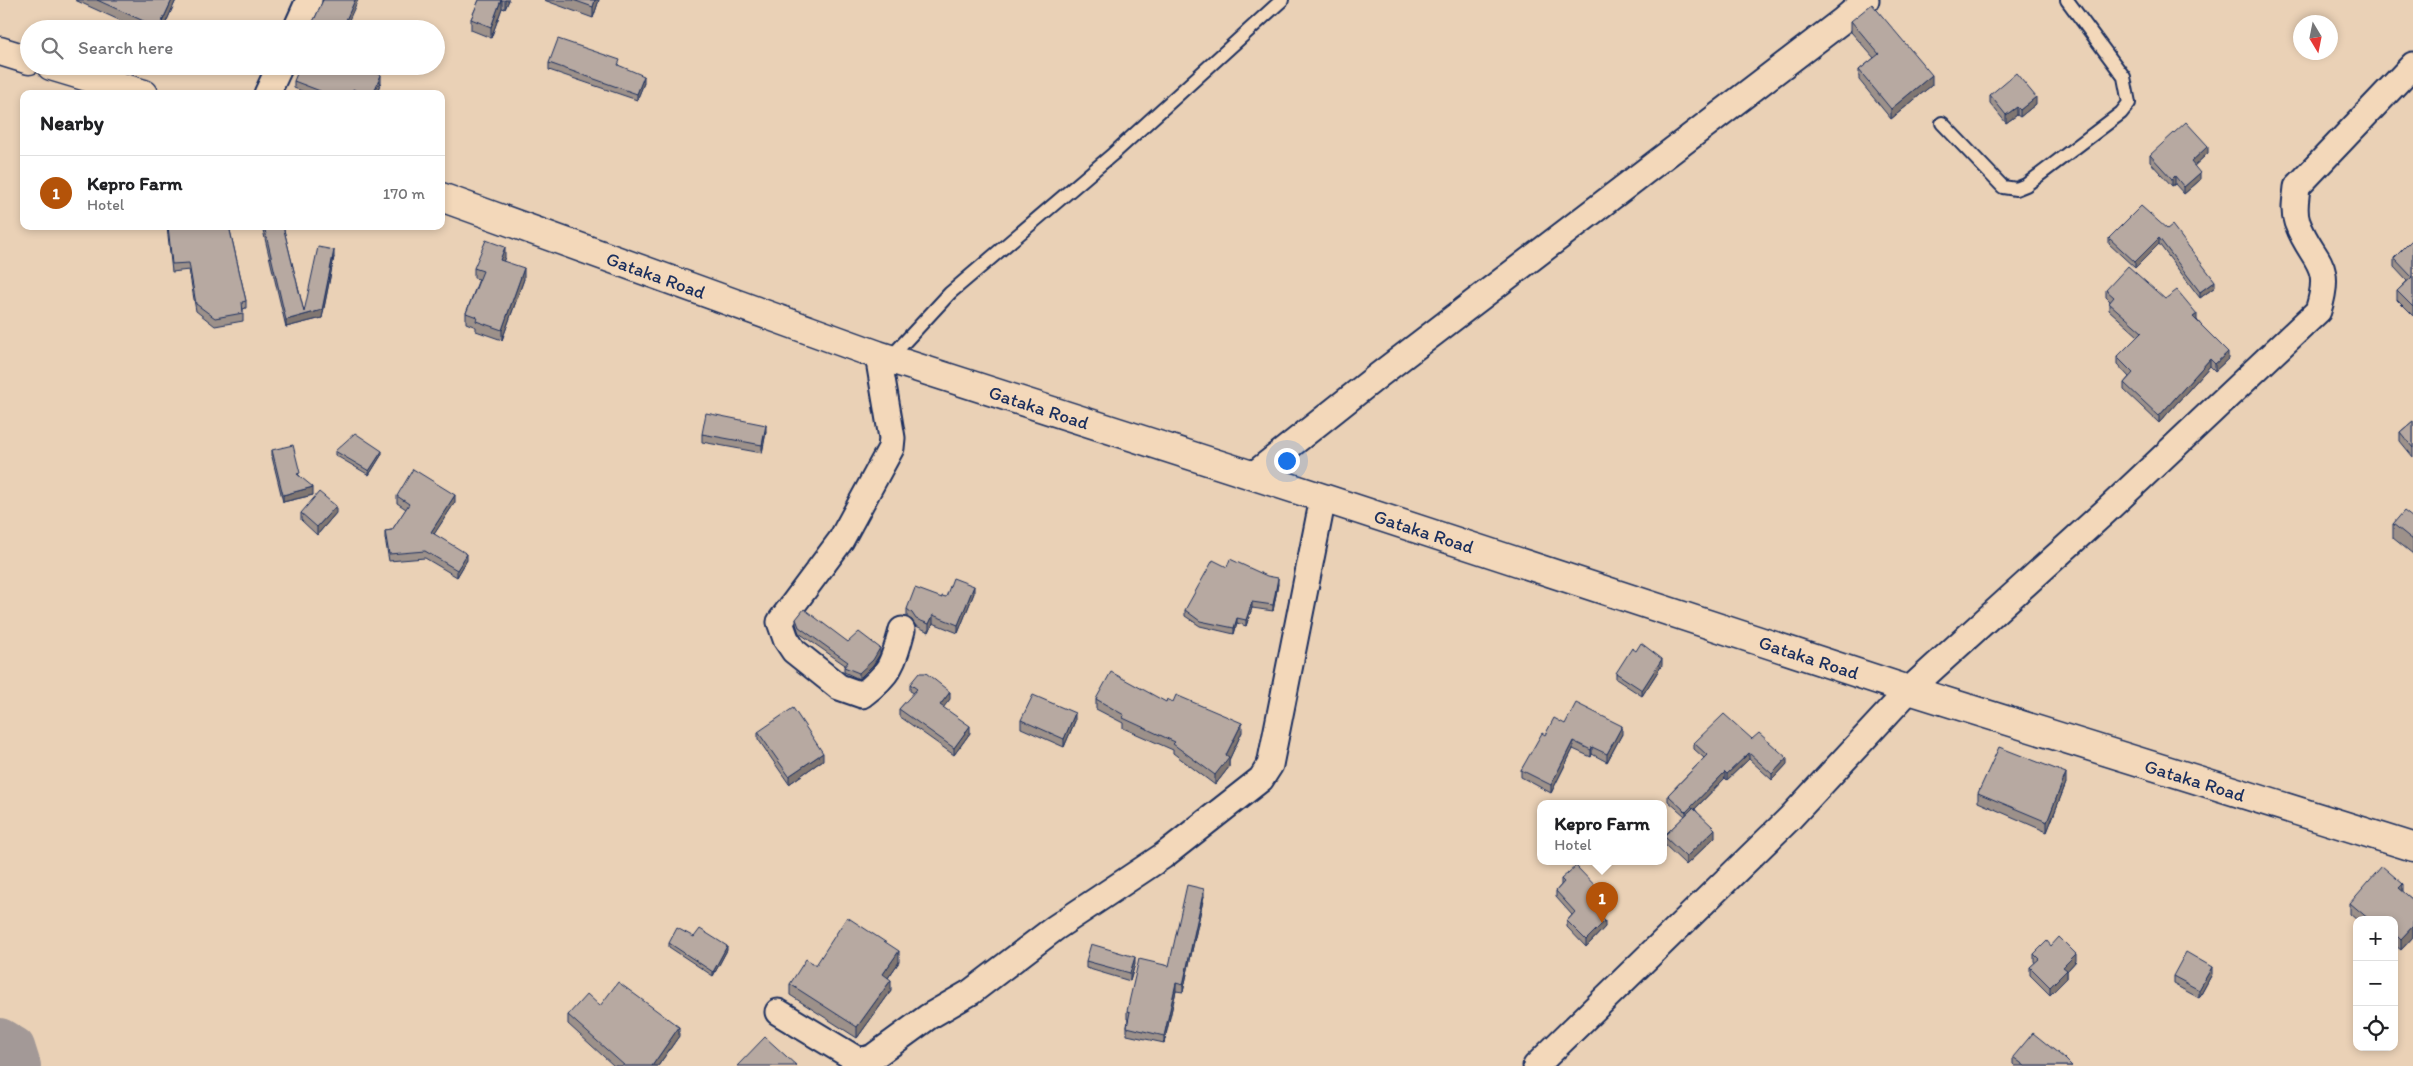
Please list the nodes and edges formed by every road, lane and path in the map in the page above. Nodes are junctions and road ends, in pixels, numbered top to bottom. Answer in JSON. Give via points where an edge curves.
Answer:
{"nodes":[{"id":1,"x":309,"y":0,"type":"edge"},
{"id":2,"x":1282,"y":0,"type":"edge"},
{"id":3,"x":1866,"y":0,"type":"edge"},
{"id":4,"x":2067,"y":0,"type":"edge"},
{"id":5,"x":300,"y":20,"type":"edge"},
{"id":6,"x":0,"y":51,"type":"edge"},
{"id":7,"x":20,"y":57,"type":"edge"},
{"id":8,"x":2413,"y":65,"type":"edge"},
{"id":9,"x":81,"y":75,"type":"edge"},
{"id":10,"x":276,"y":75,"type":"edge"},
{"id":11,"x":131,"y":90,"type":"edge"},
{"id":12,"x":269,"y":90,"type":"edge"},
{"id":13,"x":1942,"y":123,"type":"dead end"},
{"id":14,"x":445,"y":198,"type":"edge"},
{"id":15,"x":884,"y":357,"type":"junction"},
{"id":16,"x":1254,"y":475,"type":"junction"},
{"id":17,"x":1323,"y":498,"type":"junction"},
{"id":18,"x":902,"y":630,"type":"dead end"},
{"id":19,"x":1909,"y":690,"type":"junction"},
{"id":20,"x":2413,"y":847,"type":"edge"},
{"id":21,"x":778,"y":1012,"type":"dead end"},
{"id":22,"x":1536,"y":1066,"type":"edge"}],
"edges":[{"from":1,"to":5,"type":"street"},
{"from":2,"to":15,"type":"lane","via":[[1113,154],[950,293]]},
{"from":3,"to":16,"type":"street"},
{"from":4,"to":13,"type":"lane","via":[[2124,77],[2129,103],[2121,114],[2026,185],[2016,189],[2003,187]]},
{"from":6,"to":7,"type":"street"},
{"from":8,"to":19,"type":"street","via":[[2297,187],[2297,222],[2323,268],[2325,290],[2318,311],[2106,511]]},
{"from":9,"to":11,"type":"street"},
{"from":10,"to":12,"type":"street"},
{"from":14,"to":15,"type":"street","name":"Gataka Road"},
{"from":15,"to":16,"type":"street","name":"Gataka Road"},
{"from":15,"to":18,"type":"street","via":[[891,448],[842,540],[780,622],[794,651],[839,687],[862,695],[880,682],[894,661]]},
{"from":16,"to":17,"type":"street","name":"Gataka Road"},
{"from":17,"to":19,"type":"street","name":"Gataka Road"},
{"from":17,"to":21,"type":"street","via":[[1270,765],[1261,780],[1163,856],[1054,928],[971,992],[928,1017],[873,1057],[856,1059]]},
{"from":19,"to":20,"type":"street","name":"Gataka Road"},
{"from":19,"to":22,"type":"street","via":[[1790,818]]}]}
